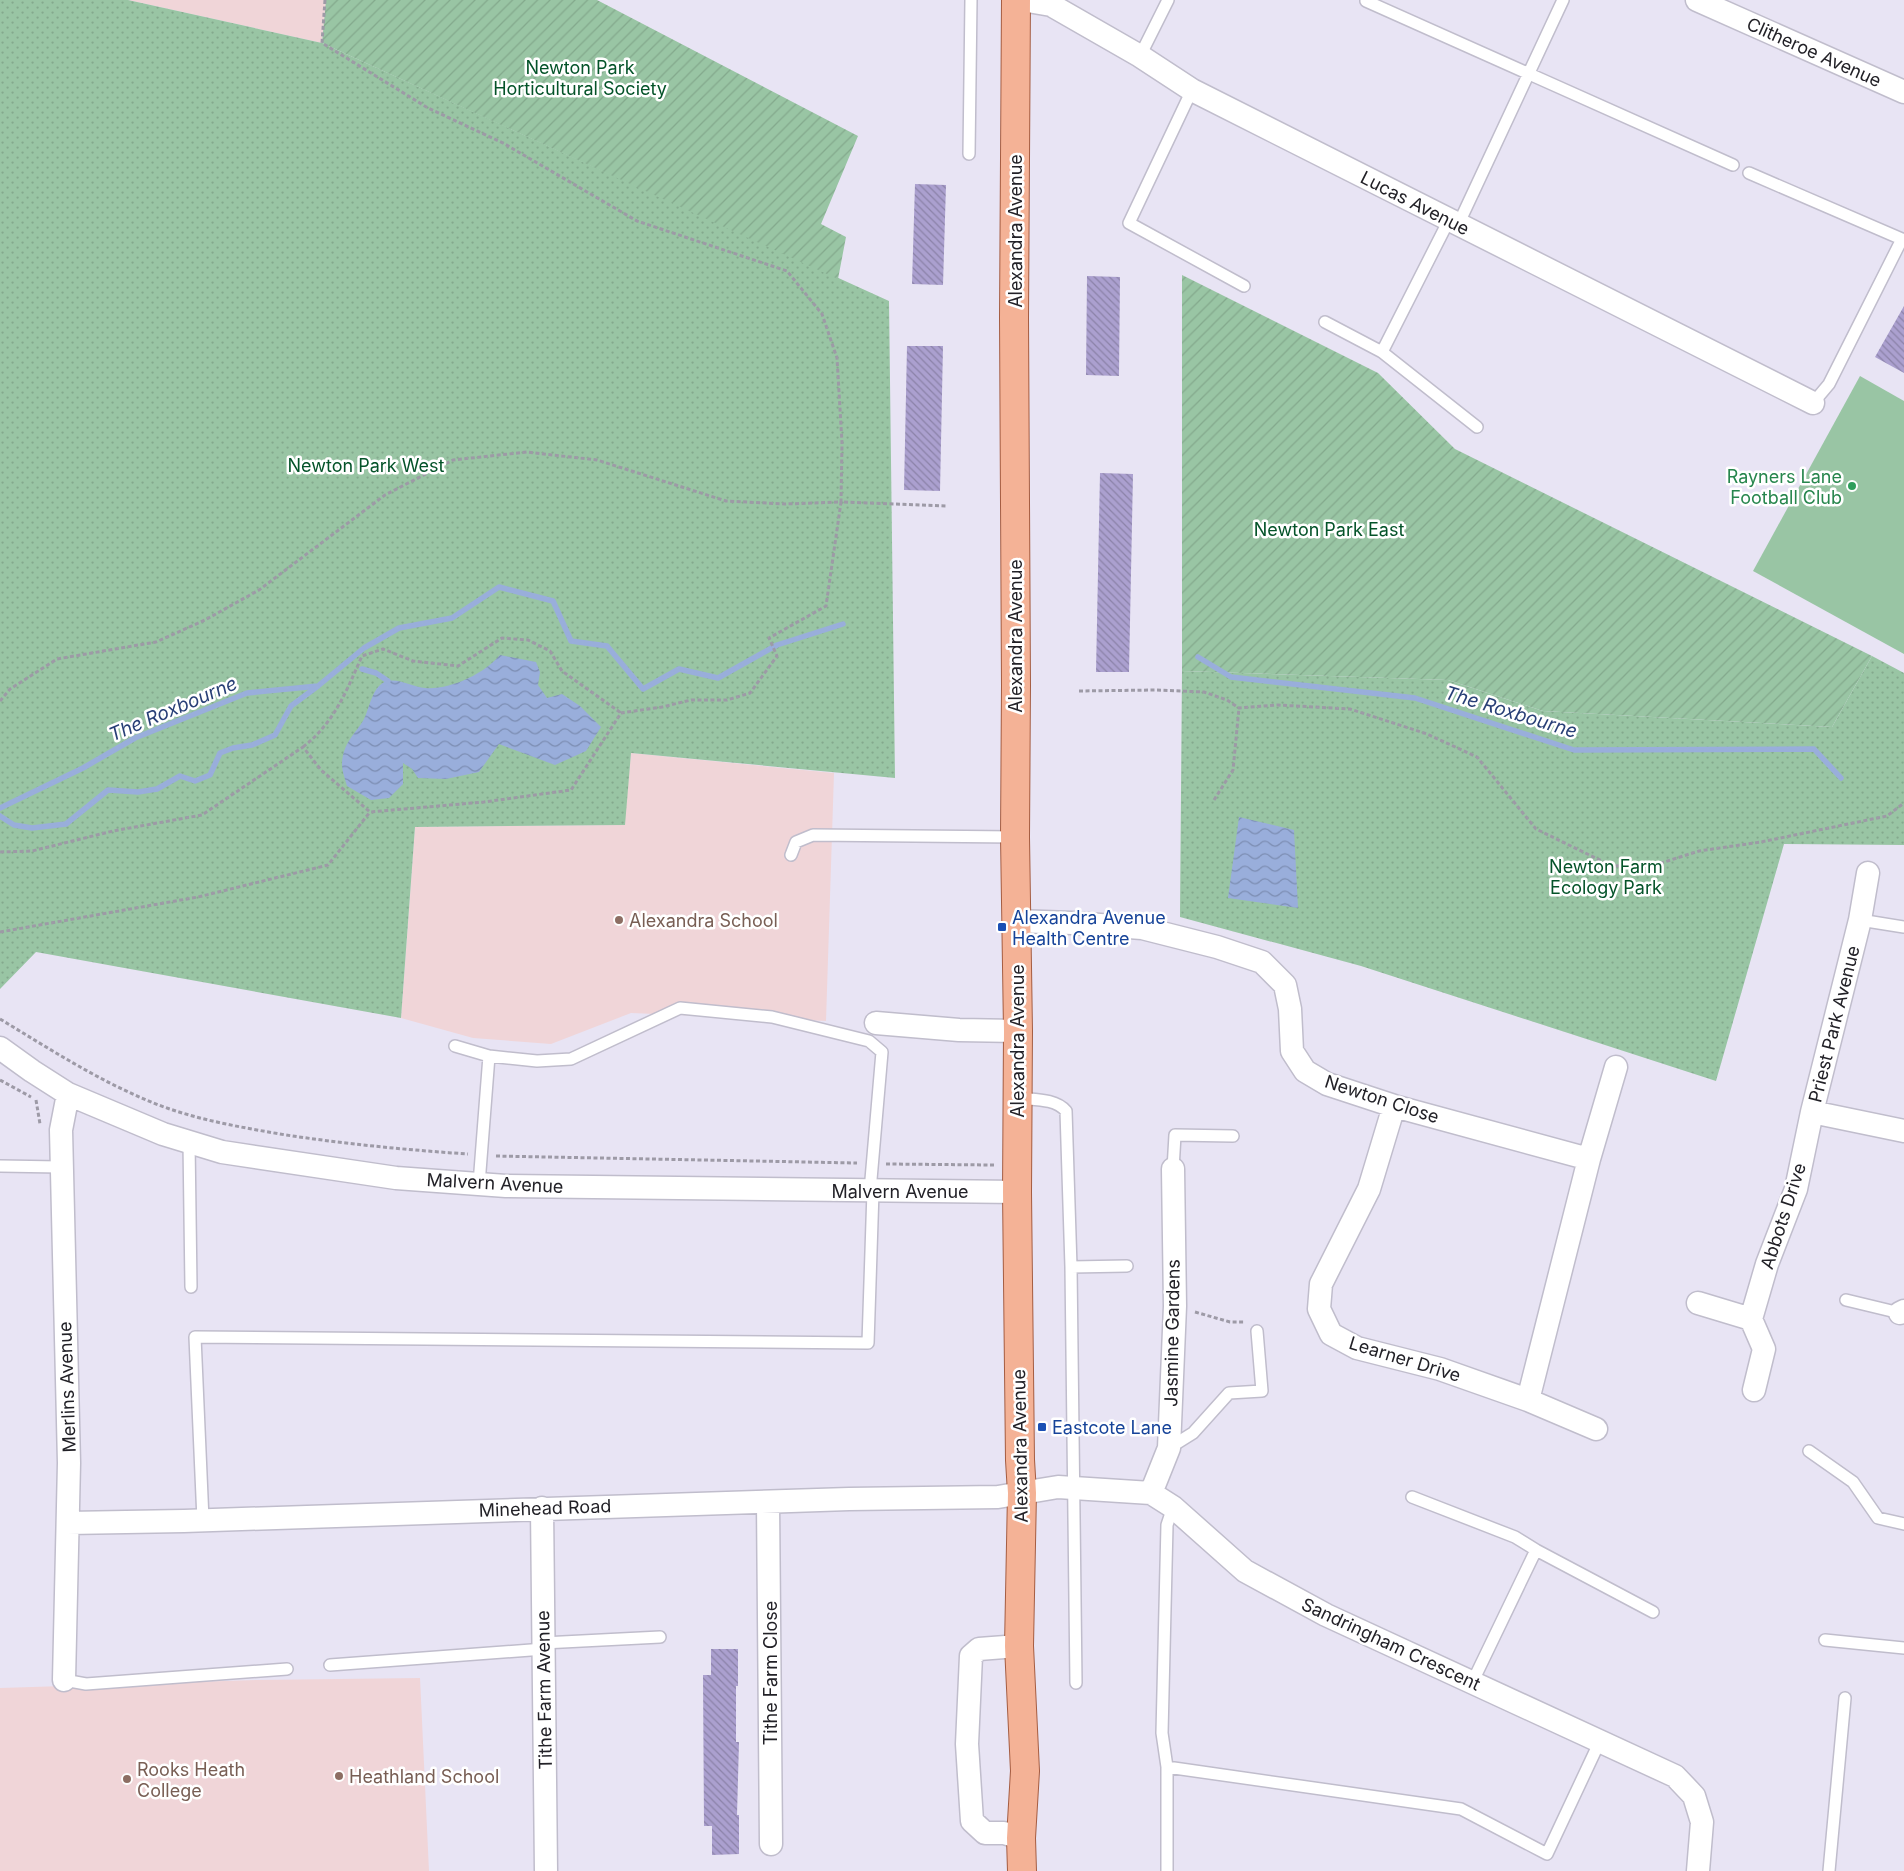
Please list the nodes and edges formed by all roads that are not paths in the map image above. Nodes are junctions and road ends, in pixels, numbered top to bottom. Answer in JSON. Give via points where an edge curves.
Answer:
{"nodes":[{"id":1,"x":971,"y":0,"type":"edge"},
{"id":2,"x":1016,"y":0,"type":"edge"},
{"id":3,"x":1022,"y":0,"type":"edge"},
{"id":4,"x":1168,"y":0,"type":"edge"},
{"id":5,"x":1563,"y":0,"type":"edge"},
{"id":6,"x":1697,"y":0,"type":"edge"},
{"id":7,"x":1366,"y":1,"type":"dead end"},
{"id":8,"x":1140,"y":56,"type":"junction"},
{"id":9,"x":1528,"y":74,"type":"junction"},
{"id":10,"x":1192,"y":90,"type":"junction"},
{"id":11,"x":1904,"y":92,"type":"edge"},
{"id":12,"x":969,"y":154,"type":"dead end"},
{"id":13,"x":1733,"y":165,"type":"dead end"},
{"id":14,"x":1749,"y":173,"type":"dead end"},
{"id":15,"x":1454,"y":222,"type":"junction"},
{"id":16,"x":1903,"y":240,"type":"edge"},
{"id":17,"x":1244,"y":286,"type":"dead end"},
{"id":18,"x":1325,"y":322,"type":"dead end"},
{"id":19,"x":1382,"y":352,"type":"junction"},
{"id":20,"x":1813,"y":403,"type":"joint"},
{"id":21,"x":1476,"y":427,"type":"dead end"},
{"id":22,"x":1014,"y":837,"type":"junction"},
{"id":23,"x":791,"y":855,"type":"dead end"},
{"id":24,"x":1868,"y":873,"type":"dead end"},
{"id":25,"x":1860,"y":920,"type":"junction"},
{"id":26,"x":1016,"y":922,"type":"junction"},
{"id":27,"x":1904,"y":927,"type":"edge"},
{"id":28,"x":876,"y":1023,"type":"dead end"},
{"id":29,"x":1018,"y":1031,"type":"junction"},
{"id":30,"x":455,"y":1046,"type":"dead end"},
{"id":31,"x":0,"y":1048,"type":"edge"},
{"id":32,"x":490,"y":1056,"type":"junction"},
{"id":33,"x":1616,"y":1067,"type":"dead end"},
{"id":34,"x":68,"y":1094,"type":"junction"},
{"id":35,"x":1018,"y":1098,"type":"junction"},
{"id":36,"x":1394,"y":1106,"type":"junction"},
{"id":37,"x":1812,"y":1112,"type":"junction"},
{"id":38,"x":1904,"y":1131,"type":"edge"},
{"id":39,"x":1233,"y":1136,"type":"dead end"},
{"id":40,"x":189,"y":1142,"type":"junction"},
{"id":41,"x":1589,"y":1159,"type":"junction"},
{"id":42,"x":0,"y":1166,"type":"edge"},
{"id":43,"x":60,"y":1167,"type":"junction"},
{"id":44,"x":1173,"y":1169,"type":"joint"},
{"id":45,"x":479,"y":1184,"type":"junction"},
{"id":46,"x":871,"y":1191,"type":"junction"},
{"id":47,"x":1017,"y":1192,"type":"junction"},
{"id":48,"x":1127,"y":1266,"type":"dead end"},
{"id":49,"x":1071,"y":1267,"type":"junction"},
{"id":50,"x":191,"y":1287,"type":"dead end"},
{"id":51,"x":1846,"y":1300,"type":"dead end"},
{"id":52,"x":1698,"y":1303,"type":"dead end"},
{"id":53,"x":1902,"y":1312,"type":"edge"},
{"id":54,"x":1751,"y":1319,"type":"junction"},
{"id":55,"x":1257,"y":1331,"type":"road end"},
{"id":56,"x":1754,"y":1390,"type":"dead end"},
{"id":57,"x":1528,"y":1400,"type":"junction"},
{"id":58,"x":1596,"y":1430,"type":"dead end"},
{"id":59,"x":1169,"y":1448,"type":"junction"},
{"id":60,"x":1809,"y":1452,"type":"dead end"},
{"id":61,"x":1074,"y":1488,"type":"junction"},
{"id":62,"x":1151,"y":1493,"type":"junction"},
{"id":63,"x":1022,"y":1494,"type":"junction"},
{"id":64,"x":1412,"y":1497,"type":"dead end"},
{"id":65,"x":768,"y":1502,"type":"junction"},
{"id":66,"x":1173,"y":1507,"type":"junction"},
{"id":67,"x":542,"y":1508,"type":"junction"},
{"id":68,"x":203,"y":1520,"type":"junction"},
{"id":69,"x":68,"y":1523,"type":"junction"},
{"id":70,"x":1904,"y":1524,"type":"edge"},
{"id":71,"x":1536,"y":1550,"type":"junction"},
{"id":72,"x":1653,"y":1612,"type":"dead end"},
{"id":73,"x":660,"y":1637,"type":"dead end"},
{"id":74,"x":1825,"y":1640,"type":"dead end"},
{"id":75,"x":544,"y":1646,"type":"junction"},
{"id":76,"x":1019,"y":1646,"type":"junction"},
{"id":77,"x":1904,"y":1648,"type":"edge"},
{"id":78,"x":330,"y":1665,"type":"dead end"},
{"id":79,"x":287,"y":1669,"type":"dead end"},
{"id":80,"x":64,"y":1680,"type":"joint"},
{"id":81,"x":1076,"y":1683,"type":"dead end"},
{"id":82,"x":1472,"y":1683,"type":"junction"},
{"id":83,"x":1845,"y":1698,"type":"dead end"},
{"id":84,"x":1600,"y":1741,"type":"junction"},
{"id":85,"x":1167,"y":1768,"type":"junction"},
{"id":86,"x":1021,"y":1838,"type":"junction"},
{"id":87,"x":771,"y":1844,"type":"dead end"},
{"id":88,"x":546,"y":1871,"type":"edge"},
{"id":89,"x":1022,"y":1871,"type":"edge"},
{"id":90,"x":1167,"y":1871,"type":"edge"},
{"id":91,"x":1698,"y":1871,"type":"edge"},
{"id":92,"x":1829,"y":1871,"type":"edge"}],
"edges":[{"from":1,"to":12,"type":"lane"},
{"from":2,"to":22,"type":"main road","name":"Alexandra Avenue"},
{"from":3,"to":8,"type":"street","name":"Lucas Avenue","via":[[1051,5]]},
{"from":4,"to":8,"type":"lane"},
{"from":5,"to":9,"type":"lane"},
{"from":6,"to":11,"type":"street","name":"Clitheroe Avenue"},
{"from":7,"to":9,"type":"lane"},
{"from":8,"to":10,"type":"street","name":"Lucas Avenue"},
{"from":9,"to":13,"type":"lane"},
{"from":9,"to":15,"type":"lane"},
{"from":10,"to":15,"type":"street","name":"Lucas Avenue"},
{"from":10,"to":17,"type":"lane","via":[[1129,223]]},
{"from":14,"to":16,"type":"lane"},
{"from":15,"to":19,"type":"lane"},
{"from":15,"to":20,"type":"street","name":"Lucas Avenue"},
{"from":16,"to":20,"type":"lane","via":[[1828,384]]},
{"from":18,"to":19,"type":"lane"},
{"from":19,"to":21,"type":"lane"},
{"from":22,"to":23,"type":"lane","via":[[813,835],[796,842]]},
{"from":22,"to":26,"type":"main road","name":"Alexandra Avenue"},
{"from":24,"to":25,"type":"street","name":"Priest Park Avenue"},
{"from":25,"to":27,"type":"lane"},
{"from":25,"to":37,"type":"street","name":"Priest Park Avenue"},
{"from":26,"to":29,"type":"main road","name":"Alexandra Avenue"},
{"from":26,"to":36,"type":"street","name":"Newton Close","via":[[1142,928],[1262,962],[1285,985],[1292,1051],[1305,1071],[1327,1084]]},
{"from":28,"to":29,"type":"street"},
{"from":29,"to":35,"type":"main road","name":"Alexandra Avenue"},
{"from":30,"to":32,"type":"lane"},
{"from":31,"to":34,"type":"street","name":"Malvern Avenue"},
{"from":32,"to":45,"type":"lane"},
{"from":32,"to":46,"type":"lane","via":[[537,1061],[571,1059],[680,1008],[772,1017],[870,1042],[882,1052]]},
{"from":33,"to":41,"type":"street"},
{"from":34,"to":40,"type":"street","name":"Malvern Avenue"},
{"from":34,"to":43,"type":"street","name":"Merlins Avenue","via":[[60,1130]]},
{"from":35,"to":47,"type":"main road","name":"Alexandra Avenue"},
{"from":35,"to":49,"type":"lane","via":[[1054,1102],[1066,1111]]},
{"from":36,"to":41,"type":"street","name":"Newton Close"},
{"from":36,"to":57,"type":"street","name":"Learner Drive","via":[[1369,1189],[1321,1284],[1318,1309],[1331,1334],[1357,1348],[1440,1369]]},
{"from":37,"to":38,"type":"street","name":"Priest Park Avenue"},
{"from":37,"to":54,"type":"street","name":"Abbots Drive","via":[[1796,1189],[1766,1264]]},
{"from":39,"to":44,"type":"lane","via":[[1175,1135]]},
{"from":40,"to":45,"type":"street","name":"Malvern Avenue","via":[[222,1152],[396,1178]]},
{"from":40,"to":50,"type":"lane"},
{"from":41,"to":57,"type":"street"},
{"from":42,"to":43,"type":"lane"},
{"from":43,"to":69,"type":"street","name":"Merlins Avenue"},
{"from":44,"to":59,"type":"street","name":"Jasmine Gardens","via":[[1175,1306]]},
{"from":45,"to":46,"type":"street","name":"Malvern Avenue"},
{"from":46,"to":47,"type":"street","name":"Malvern Avenue"},
{"from":46,"to":68,"type":"lane","via":[[868,1343],[195,1337]]},
{"from":47,"to":63,"type":"main road","name":"Alexandra Avenue"},
{"from":48,"to":49,"type":"lane"},
{"from":49,"to":61,"type":"lane"},
{"from":51,"to":53,"type":"lane"},
{"from":52,"to":54,"type":"street"},
{"from":54,"to":56,"type":"street","via":[[1764,1349]]},
{"from":55,"to":59,"type":"lane","via":[[1262,1391],[1229,1393],[1193,1433]]},
{"from":57,"to":58,"type":"street","name":"Learner Drive"},
{"from":59,"to":62,"type":"street","name":"Jasmine Gardens"},
{"from":60,"to":70,"type":"lane","via":[[1853,1482],[1878,1518]]},
{"from":61,"to":62,"type":"street","name":"Sandringham Crescent"},
{"from":61,"to":63,"type":"street","name":"Sandringham Crescent","via":[[1058,1487]]},
{"from":61,"to":81,"type":"lane"},
{"from":62,"to":66,"type":"street","name":"Sandringham Crescent"},
{"from":63,"to":65,"type":"street","name":"Minehead Road"},
{"from":63,"to":76,"type":"main road","name":"Alexandra Avenue"},
{"from":64,"to":71,"type":"lane","via":[[1515,1537]]},
{"from":65,"to":67,"type":"street","name":"Minehead Road"},
{"from":65,"to":87,"type":"street","name":"Tithe Farm Close"},
{"from":66,"to":82,"type":"street","name":"Sandringham Crescent","via":[[1246,1572],[1326,1615]]},
{"from":66,"to":85,"type":"lane","via":[[1167,1525],[1162,1713]]},
{"from":67,"to":68,"type":"street","name":"Minehead Road"},
{"from":67,"to":75,"type":"street","name":"Tithe Farm Avenue"},
{"from":68,"to":69,"type":"street","name":"Minehead Road"},
{"from":69,"to":80,"type":"street","name":"Merlins Avenue"},
{"from":71,"to":72,"type":"lane"},
{"from":71,"to":82,"type":"lane"},
{"from":73,"to":75,"type":"lane"},
{"from":74,"to":77,"type":"lane"},
{"from":75,"to":78,"type":"lane"},
{"from":75,"to":88,"type":"street","name":"Tithe Farm Avenue"},
{"from":76,"to":86,"type":"main road","name":"Alexandra Avenue","via":[[1025,1771]]},
{"from":76,"to":86,"type":"street","via":[[979,1649],[971,1656],[967,1744],[972,1821],[985,1833],[1004,1833]]},
{"from":79,"to":80,"type":"lane","via":[[86,1684]]},
{"from":82,"to":84,"type":"street","name":"Sandringham Crescent"},
{"from":83,"to":92,"type":"lane"},
{"from":84,"to":85,"type":"lane","via":[[1547,1854],[1461,1809]]},
{"from":84,"to":91,"type":"street","name":"Sandringham Crescent","via":[[1675,1776],[1694,1796],[1702,1822]]},
{"from":85,"to":90,"type":"lane"},
{"from":86,"to":89,"type":"main road","name":"Alexandra Avenue"}]}
